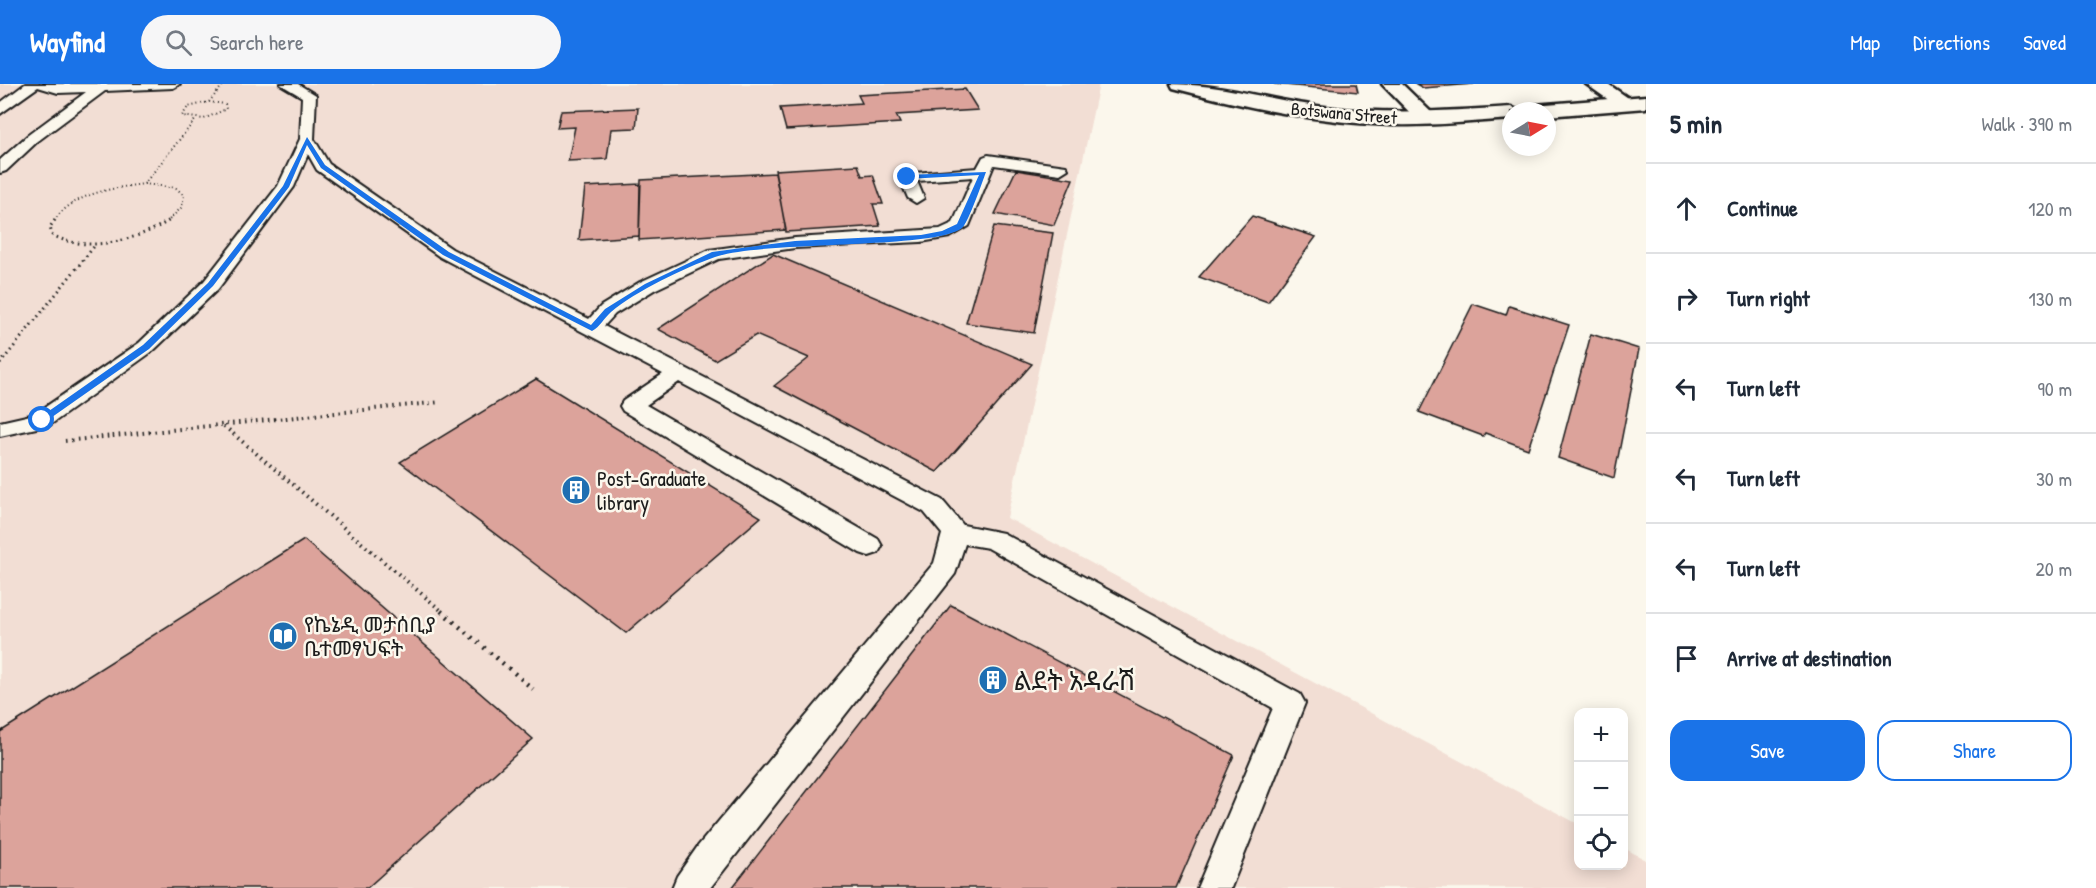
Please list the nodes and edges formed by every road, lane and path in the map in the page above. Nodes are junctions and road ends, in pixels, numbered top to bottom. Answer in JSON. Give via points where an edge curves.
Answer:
{"nodes":[{"id":1,"x":34,"y":84,"type":"edge"},
{"id":2,"x":41,"y":84,"type":"edge"},
{"id":3,"x":173,"y":84,"type":"edge"},
{"id":4,"x":224,"y":84,"type":"edge"},
{"id":5,"x":287,"y":84,"type":"edge"},
{"id":6,"x":1180,"y":84,"type":"edge"},
{"id":7,"x":1391,"y":84,"type":"edge"},
{"id":8,"x":1595,"y":84,"type":"edge"},
{"id":9,"x":100,"y":88,"type":"junction"},
{"id":10,"x":315,"y":90,"type":"edge"},
{"id":11,"x":210,"y":102,"type":"junction"},
{"id":12,"x":1636,"y":103,"type":"edge"},
{"id":13,"x":1556,"y":109,"type":"edge"},
{"id":14,"x":0,"y":110,"type":"edge"},
{"id":15,"x":1502,"y":114,"type":"edge"},
{"id":16,"x":196,"y":119,"type":"junction"},
{"id":17,"x":1427,"y":119,"type":"junction"},
{"id":18,"x":307,"y":139,"type":"junction"},
{"id":19,"x":0,"y":168,"type":"edge"},
{"id":20,"x":1060,"y":169,"type":"dead end"},
{"id":21,"x":983,"y":172,"type":"junction"},
{"id":22,"x":144,"y":184,"type":"junction"},
{"id":23,"x":916,"y":198,"type":"dead end"},
{"id":24,"x":96,"y":243,"type":"junction"},
{"id":25,"x":592,"y":328,"type":"junction"},
{"id":26,"x":0,"y":364,"type":"edge"},
{"id":27,"x":678,"y":373,"type":"junction"},
{"id":28,"x":441,"y":402,"type":"dead end"},
{"id":29,"x":42,"y":420,"type":"junction"},
{"id":30,"x":224,"y":425,"type":"junction"},
{"id":31,"x":0,"y":429,"type":"edge"},
{"id":32,"x":955,"y":533,"type":"junction"},
{"id":33,"x":869,"y":546,"type":"dead end"},
{"id":34,"x":533,"y":689,"type":"dead end"},
{"id":35,"x":689,"y":888,"type":"edge"},
{"id":36,"x":1214,"y":888,"type":"edge"}],
"edges":[{"from":1,"to":14,"type":"lane"},
{"from":2,"to":9,"type":"lane","via":[[58,89]]},
{"from":3,"to":9,"type":"lane"},
{"from":4,"to":11,"type":"path"},
{"from":5,"to":10,"type":"lane"},
{"from":6,"to":17,"type":"main road","name":"Botswana Street","via":[[1317,113]]},
{"from":7,"to":17,"type":"main road"},
{"from":8,"to":12,"type":"main road"},
{"from":9,"to":19,"type":"lane"},
{"from":10,"to":18,"type":"lane"},
{"from":11,"to":16,"type":"path","via":[[182,113],[184,118]]},
{"from":11,"to":16,"type":"path","via":[[225,104],[226,109]]},
{"from":12,"to":13,"type":"main road"},
{"from":15,"to":17,"type":"main road","name":"Botswana Street"},
{"from":16,"to":22,"type":"path"},
{"from":18,"to":25,"type":"lane","via":[[323,167],[446,254]]},
{"from":18,"to":29,"type":"lane","via":[[286,187],[211,285],[146,347]]},
{"from":20,"to":21,"type":"lane","via":[[988,160]]},
{"from":21,"to":23,"type":"lane","via":[[907,177]]},
{"from":21,"to":25,"type":"lane","via":[[960,226],[944,233],[795,243],[715,254],[647,286],[608,310]]},
{"from":22,"to":24,"type":"path","via":[[176,188],[184,195],[185,203],[172,218],[146,232]]},
{"from":22,"to":24,"type":"path","via":[[82,199],[54,218],[52,235],[62,241]]},
{"from":24,"to":26,"type":"path"},
{"from":25,"to":27,"type":"lane"},
{"from":27,"to":32,"type":"lane","via":[[933,506]]},
{"from":27,"to":33,"type":"lane","via":[[631,406]]},
{"from":28,"to":30,"type":"path"},
{"from":29,"to":30,"type":"path","via":[[54,442]]},
{"from":29,"to":31,"type":"lane"},
{"from":30,"to":34,"type":"path"},
{"from":32,"to":35,"type":"lane","via":[[946,567]]},
{"from":32,"to":36,"type":"lane","via":[[994,540],[1290,703]]}]}
